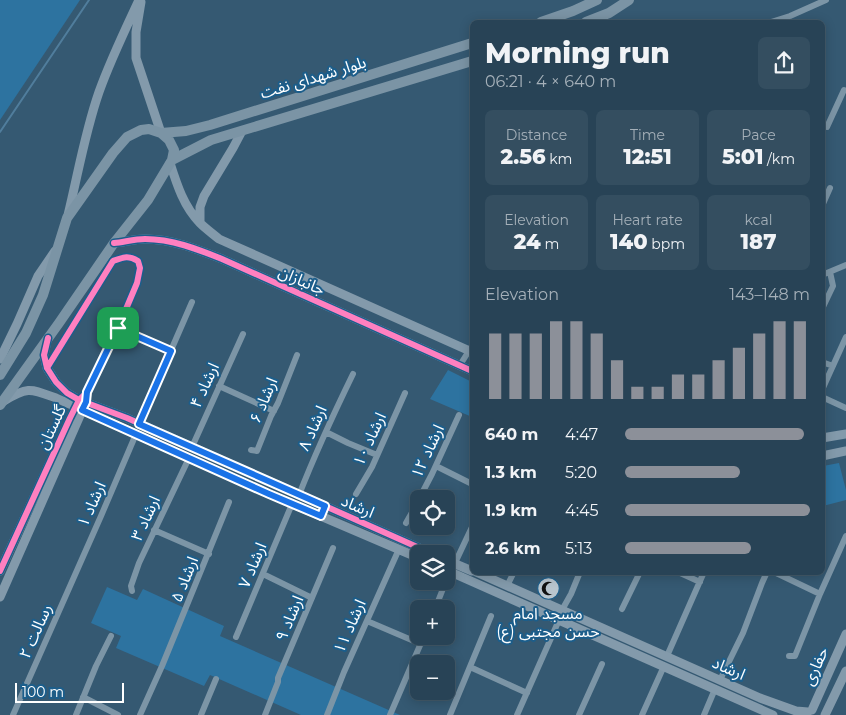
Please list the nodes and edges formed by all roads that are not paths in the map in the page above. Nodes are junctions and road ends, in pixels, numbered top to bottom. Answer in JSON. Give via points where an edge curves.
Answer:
{"nodes":[{"id":1,"x":140,"y":0,"type":"edge"},
{"id":2,"x":597,"y":0,"type":"edge"},
{"id":3,"x":629,"y":0,"type":"edge"},
{"id":4,"x":826,"y":0,"type":"edge"},
{"id":5,"x":547,"y":20,"type":"edge"},
{"id":6,"x":591,"y":20,"type":"edge"},
{"id":7,"x":777,"y":20,"type":"edge"},
{"id":8,"x":470,"y":44,"type":"edge"},
{"id":9,"x":470,"y":62,"type":"edge"},
{"id":10,"x":844,"y":90,"type":"dead end"},
{"id":11,"x":825,"y":126,"type":"edge"},
{"id":12,"x":242,"y":131,"type":"junction"},
{"id":13,"x":161,"y":132,"type":"junction"},
{"id":14,"x":171,"y":162,"type":"junction"},
{"id":15,"x":830,"y":188,"type":"dead end"},
{"id":16,"x":825,"y":199,"type":"edge"},
{"id":17,"x":67,"y":218,"type":"junction"},
{"id":18,"x":200,"y":223,"type":"junction"},
{"id":19,"x":114,"y":243,"type":"junction"},
{"id":20,"x":58,"y":247,"type":"junction"},
{"id":21,"x":846,"y":265,"type":"edge"},
{"id":22,"x":830,"y":272,"type":"junction"},
{"id":23,"x":825,"y":274,"type":"edge"},
{"id":24,"x":192,"y":302,"type":"dead end"},
{"id":25,"x":825,"y":302,"type":"edge"},
{"id":26,"x":118,"y":328,"type":"junction"},
{"id":27,"x":243,"y":334,"type":"dead end"},
{"id":28,"x":846,"y":337,"type":"edge"},
{"id":29,"x":48,"y":338,"type":"junction"},
{"id":30,"x":470,"y":350,"type":"edge"},
{"id":31,"x":171,"y":351,"type":"junction"},
{"id":32,"x":470,"y":351,"type":"edge"},
{"id":33,"x":297,"y":355,"type":"dead end"},
{"id":34,"x":0,"y":359,"type":"edge"},
{"id":35,"x":825,"y":363,"type":"edge"},
{"id":36,"x":460,"y":365,"type":"junction"},
{"id":37,"x":833,"y":366,"type":"junction"},
{"id":38,"x":47,"y":368,"type":"junction"},
{"id":39,"x":470,"y":370,"type":"edge"},
{"id":40,"x":353,"y":374,"type":"dead end"},
{"id":41,"x":0,"y":375,"type":"edge"},
{"id":42,"x":825,"y":383,"type":"edge"},
{"id":43,"x":219,"y":386,"type":"junction"},
{"id":44,"x":87,"y":392,"type":"joint"},
{"id":45,"x":405,"y":393,"type":"dead end"},
{"id":46,"x":825,"y":398,"type":"edge"},
{"id":47,"x":1,"y":404,"type":"edge"},
{"id":48,"x":81,"y":405,"type":"junction"},
{"id":49,"x":846,"y":408,"type":"edge"},
{"id":50,"x":274,"y":411,"type":"junction"},
{"id":51,"x":458,"y":415,"type":"dead end"},
{"id":52,"x":139,"y":424,"type":"junction"},
{"id":53,"x":326,"y":432,"type":"junction"},
{"id":54,"x":136,"y":434,"type":"junction"},
{"id":55,"x":846,"y":434,"type":"edge"},
{"id":56,"x":833,"y":436,"type":"junction"},
{"id":57,"x":825,"y":437,"type":"edge"},
{"id":58,"x":192,"y":447,"type":"junction"},
{"id":59,"x":251,"y":450,"type":"dead end"},
{"id":60,"x":841,"y":452,"type":"edge"},
{"id":61,"x":825,"y":455,"type":"edge"},
{"id":62,"x":377,"y":456,"type":"junction"},
{"id":63,"x":189,"y":458,"type":"junction"},
{"id":64,"x":218,"y":459,"type":"junction"},
{"id":65,"x":436,"y":466,"type":"junction"},
{"id":66,"x":213,"y":468,"type":"junction"},
{"id":67,"x":470,"y":483,"type":"edge"},
{"id":68,"x":424,"y":490,"type":"edge"},
{"id":69,"x":356,"y":494,"type":"dead end"},
{"id":70,"x":299,"y":495,"type":"junction"},
{"id":71,"x":229,"y":502,"type":"dead end"},
{"id":72,"x":292,"y":504,"type":"junction"},
{"id":73,"x":325,"y":506,"type":"junction"},
{"id":74,"x":321,"y":516,"type":"junction"},
{"id":75,"x":410,"y":516,"type":"edge"},
{"id":76,"x":406,"y":523,"type":"dead end"},
{"id":77,"x":154,"y":530,"type":"junction"},
{"id":78,"x":470,"y":530,"type":"edge"},
{"id":79,"x":846,"y":536,"type":"edge"},
{"id":80,"x":412,"y":545,"type":"edge"},
{"id":81,"x":333,"y":548,"type":"dead end"},
{"id":82,"x":399,"y":549,"type":"junction"},
{"id":83,"x":209,"y":554,"type":"junction"},
{"id":84,"x":410,"y":554,"type":"edge"},
{"id":85,"x":455,"y":556,"type":"edge"},
{"id":86,"x":455,"y":567,"type":"edge"},
{"id":87,"x":455,"y":569,"type":"edge"},
{"id":88,"x":0,"y":571,"type":"edge"},
{"id":89,"x":470,"y":571,"type":"edge"},
{"id":90,"x":263,"y":574,"type":"junction"},
{"id":91,"x":481,"y":575,"type":"edge"},
{"id":92,"x":512,"y":575,"type":"edge"},
{"id":93,"x":579,"y":575,"type":"edge"},
{"id":94,"x":639,"y":575,"type":"edge"},
{"id":95,"x":685,"y":575,"type":"edge"},
{"id":96,"x":703,"y":575,"type":"edge"},
{"id":97,"x":766,"y":575,"type":"edge"},
{"id":98,"x":780,"y":575,"type":"edge"},
{"id":99,"x":700,"y":582,"type":"junction"},
{"id":100,"x":70,"y":585,"type":"joint"},
{"id":101,"x":507,"y":586,"type":"junction"},
{"id":102,"x":132,"y":591,"type":"dead end"},
{"id":103,"x":820,"y":594,"type":"junction"},
{"id":104,"x":0,"y":597,"type":"edge"},
{"id":105,"x":533,"y":597,"type":"junction"},
{"id":106,"x":312,"y":598,"type":"junction"},
{"id":107,"x":529,"y":607,"type":"junction"},
{"id":108,"x":622,"y":609,"type":"dead end"},
{"id":109,"x":562,"y":610,"type":"junction"},
{"id":110,"x":491,"y":616,"type":"dead end"},
{"id":111,"x":559,"y":620,"type":"junction"},
{"id":112,"x":367,"y":621,"type":"junction"},
{"id":113,"x":846,"y":634,"type":"edge"},
{"id":114,"x":111,"y":636,"type":"dead end"},
{"id":115,"x":236,"y":637,"type":"dead end"},
{"id":116,"x":410,"y":639,"type":"edge"},
{"id":117,"x":421,"y":645,"type":"edge"},
{"id":118,"x":667,"y":656,"type":"junction"},
{"id":119,"x":789,"y":656,"type":"dead end"},
{"id":120,"x":602,"y":664,"type":"dead end"},
{"id":121,"x":664,"y":666,"type":"junction"},
{"id":122,"x":470,"y":667,"type":"junction"},
{"id":123,"x":846,"y":672,"type":"edge"},
{"id":124,"x":216,"y":680,"type":"dead end"},
{"id":125,"x":720,"y":680,"type":"junction"},
{"id":126,"x":715,"y":689,"type":"junction"},
{"id":127,"x":527,"y":693,"type":"junction"},
{"id":128,"x":83,"y":697,"type":"junction"},
{"id":129,"x":808,"y":712,"type":"edge"},
{"id":130,"x":770,"y":714,"type":"edge"},
{"id":131,"x":13,"y":715,"type":"edge"},
{"id":132,"x":76,"y":715,"type":"edge"},
{"id":133,"x":118,"y":715,"type":"edge"},
{"id":134,"x":140,"y":715,"type":"edge"},
{"id":135,"x":201,"y":715,"type":"edge"},
{"id":136,"x":265,"y":715,"type":"edge"},
{"id":137,"x":327,"y":715,"type":"edge"},
{"id":138,"x":390,"y":715,"type":"edge"},
{"id":139,"x":450,"y":715,"type":"edge"},
{"id":140,"x":517,"y":715,"type":"edge"},
{"id":141,"x":579,"y":715,"type":"edge"},
{"id":142,"x":642,"y":715,"type":"edge"},
{"id":143,"x":704,"y":715,"type":"edge"},
{"id":144,"x":825,"y":715,"type":"edge"}],
"edges":[{"from":1,"to":13,"type":"street","via":[[136,58]]},
{"from":1,"to":17,"type":"street","via":[[99,92]]},
{"from":2,"to":5,"type":"main road"},
{"from":3,"to":6,"type":"main road"},
{"from":4,"to":7,"type":"street"},
{"from":8,"to":13,"type":"main road","name":"بلوار شهدای نفت","via":[[196,129]]},
{"from":9,"to":12,"type":"main road","name":"بلوار شهدای نفت"},
{"from":10,"to":11,"type":"street"},
{"from":12,"to":14,"type":"main road","name":"بلوار شهدای نفت","via":[[211,140]]},
{"from":12,"to":18,"type":"street","via":[[204,196]]},
{"from":13,"to":14,"type":"main road","via":[[174,150]]},
{"from":13,"to":17,"type":"main road","name":"بلوار شهدای نفت","via":[[141,130],[127,137]]},
{"from":14,"to":18,"type":"street","name":"جانبازان","via":[[185,202]]},
{"from":14,"to":19,"type":"main road","via":[[148,200]]},
{"from":15,"to":16,"type":"street"},
{"from":17,"to":20,"type":"main road","name":"بلوار شهدای نفت"},
{"from":18,"to":30,"type":"street","name":"جانبازان","via":[[219,239]]},
{"from":19,"to":29,"type":"main road"},
{"from":19,"to":36,"type":"street","name":"جانبازان","via":[[144,239],[190,246]]},
{"from":20,"to":34,"type":"street","via":[[38,276]]},
{"from":20,"to":41,"type":"main road","name":"بلوار شهدای نفت","via":[[29,326]]},
{"from":21,"to":22,"type":"street"},
{"from":22,"to":23,"type":"street"},
{"from":22,"to":25,"type":"street","via":[[833,286]]},
{"from":24,"to":31,"type":"street"},
{"from":26,"to":31,"type":"street"},
{"from":26,"to":38,"type":"street","name":"گلستان","via":[[137,283],[140,268],[132,258],[113,261]]},
{"from":26,"to":44,"type":"street","name":"گلستان"},
{"from":27,"to":43,"type":"street","name":"ارشاد ۴"},
{"from":28,"to":37,"type":"street"},
{"from":29,"to":38,"type":"street","via":[[44,354]]},
{"from":29,"to":47,"type":"main road"},
{"from":31,"to":52,"type":"street"},
{"from":32,"to":36,"type":"street"},
{"from":33,"to":50,"type":"street","name":"ارشاد ۶"},
{"from":35,"to":37,"type":"street"},
{"from":36,"to":39,"type":"street","name":"جانبازان"},
{"from":37,"to":42,"type":"street"},
{"from":38,"to":48,"type":"street","via":[[66,393]]},
{"from":40,"to":53,"type":"street","name":"ارشاد ۸"},
{"from":43,"to":50,"type":"street"},
{"from":43,"to":58,"type":"street","name":"ارشاد ۴"},
{"from":44,"to":48,"type":"street","name":"گلستان"},
{"from":45,"to":62,"type":"street","name":"ارشاد ۱۰"},
{"from":46,"to":49,"type":"street"},
{"from":47,"to":48,"type":"street","via":[[18,392],[32,390]]},
{"from":48,"to":52,"type":"street","name":"ارشاد"},
{"from":48,"to":54,"type":"street","name":"ارشاد"},
{"from":48,"to":88,"type":"street","name":"گلستان"},
{"from":48,"to":104,"type":"street","name":"گلستان"},
{"from":50,"to":59,"type":"street","name":"ارشاد ۶","via":[[257,451]]},
{"from":51,"to":65,"type":"street","name":"ارشاد ۱۲"},
{"from":52,"to":58,"type":"street","name":"ارشاد"},
{"from":53,"to":62,"type":"street"},
{"from":53,"to":70,"type":"street","name":"ارشاد ۸"},
{"from":54,"to":63,"type":"street","name":"ارشاد"},
{"from":54,"to":100,"type":"street","name":"ارشاد ۱"},
{"from":55,"to":56,"type":"street"},
{"from":56,"to":57,"type":"street"},
{"from":56,"to":60,"type":"street"},
{"from":58,"to":64,"type":"street","name":"ارشاد"},
{"from":60,"to":61,"type":"street"},
{"from":62,"to":69,"type":"street","name":"ارشاد ۱۰"},
{"from":63,"to":66,"type":"street","name":"ارشاد"},
{"from":63,"to":77,"type":"street","name":"ارشاد ۳"},
{"from":64,"to":66,"type":"street"},
{"from":64,"to":70,"type":"street","name":"ارشاد"},
{"from":65,"to":67,"type":"street"},
{"from":65,"to":68,"type":"street","name":"ارشاد ۱۲"},
{"from":66,"to":72,"type":"street","name":"ارشاد"},
{"from":70,"to":73,"type":"street","name":"ارشاد"},
{"from":71,"to":83,"type":"street","name":"ارشاد ۵"},
{"from":72,"to":74,"type":"street","name":"ارشاد"},
{"from":72,"to":90,"type":"street","name":"ارشاد ۷"},
{"from":73,"to":74,"type":"street"},
{"from":73,"to":80,"type":"street","name":"ارشاد"},
{"from":74,"to":82,"type":"street","name":"ارشاد"},
{"from":75,"to":76,"type":"street","name":"ارشاد ۱۲"},
{"from":77,"to":83,"type":"street"},
{"from":77,"to":102,"type":"street","name":"ارشاد ۳","via":[[139,563]]},
{"from":78,"to":85,"type":"street"},
{"from":79,"to":103,"type":"street"},
{"from":81,"to":106,"type":"street","name":"ارشاد ۹"},
{"from":82,"to":84,"type":"street","name":"ارشاد"},
{"from":82,"to":112,"type":"street","name":"ارشاد ۱۱"},
{"from":83,"to":134,"type":"street","name":"ارشاد ۵"},
{"from":86,"to":89,"type":"street","name":"ارشاد"},
{"from":87,"to":107,"type":"street","name":"ارشاد"},
{"from":90,"to":106,"type":"street"},
{"from":90,"to":115,"type":"street","name":"ارشاد ۷"},
{"from":91,"to":101,"type":"street","name":"ارشاد"},
{"from":92,"to":101,"type":"street"},
{"from":93,"to":109,"type":"street"},
{"from":94,"to":108,"type":"street"},
{"from":95,"to":99,"type":"street"},
{"from":96,"to":99,"type":"street"},
{"from":97,"to":125,"type":"street"},
{"from":98,"to":103,"type":"street"},
{"from":99,"to":118,"type":"street"},
{"from":100,"to":131,"type":"street","name":"رسالت ۲"},
{"from":101,"to":105,"type":"street","name":"ارشاد"},
{"from":103,"to":119,"type":"street","via":[[795,656]]},
{"from":105,"to":107,"type":"street"},
{"from":105,"to":109,"type":"street","name":"ارشاد"},
{"from":106,"to":136,"type":"street","name":"ارشاد ۹"},
{"from":107,"to":111,"type":"street","name":"ارشاد"},
{"from":109,"to":118,"type":"street","name":"ارشاد"},
{"from":110,"to":122,"type":"street"},
{"from":111,"to":121,"type":"street","name":"ارشاد"},
{"from":111,"to":127,"type":"street"},
{"from":112,"to":116,"type":"street"},
{"from":112,"to":137,"type":"street","name":"ارشاد ۱۱"},
{"from":113,"to":129,"type":"street","name":"حفاری"},
{"from":114,"to":128,"type":"street"},
{"from":117,"to":138,"type":"street"},
{"from":118,"to":125,"type":"street","name":"ارشاد"},
{"from":120,"to":141,"type":"street"},
{"from":121,"to":126,"type":"street","name":"ارشاد"},
{"from":121,"to":142,"type":"street"},
{"from":122,"to":127,"type":"street"},
{"from":122,"to":139,"type":"street"},
{"from":123,"to":144,"type":"street","name":"حفاری"},
{"from":124,"to":135,"type":"street"},
{"from":125,"to":126,"type":"street"},
{"from":125,"to":129,"type":"street","name":"ارشاد","via":[[760,698]]},
{"from":126,"to":130,"type":"street","name":"ارشاد"},
{"from":126,"to":143,"type":"street"},
{"from":127,"to":140,"type":"street"},
{"from":128,"to":132,"type":"street"},
{"from":128,"to":133,"type":"street"},
{"from":129,"to":144,"type":"street","name":"ارشاد","via":[[817,710]]}]}
